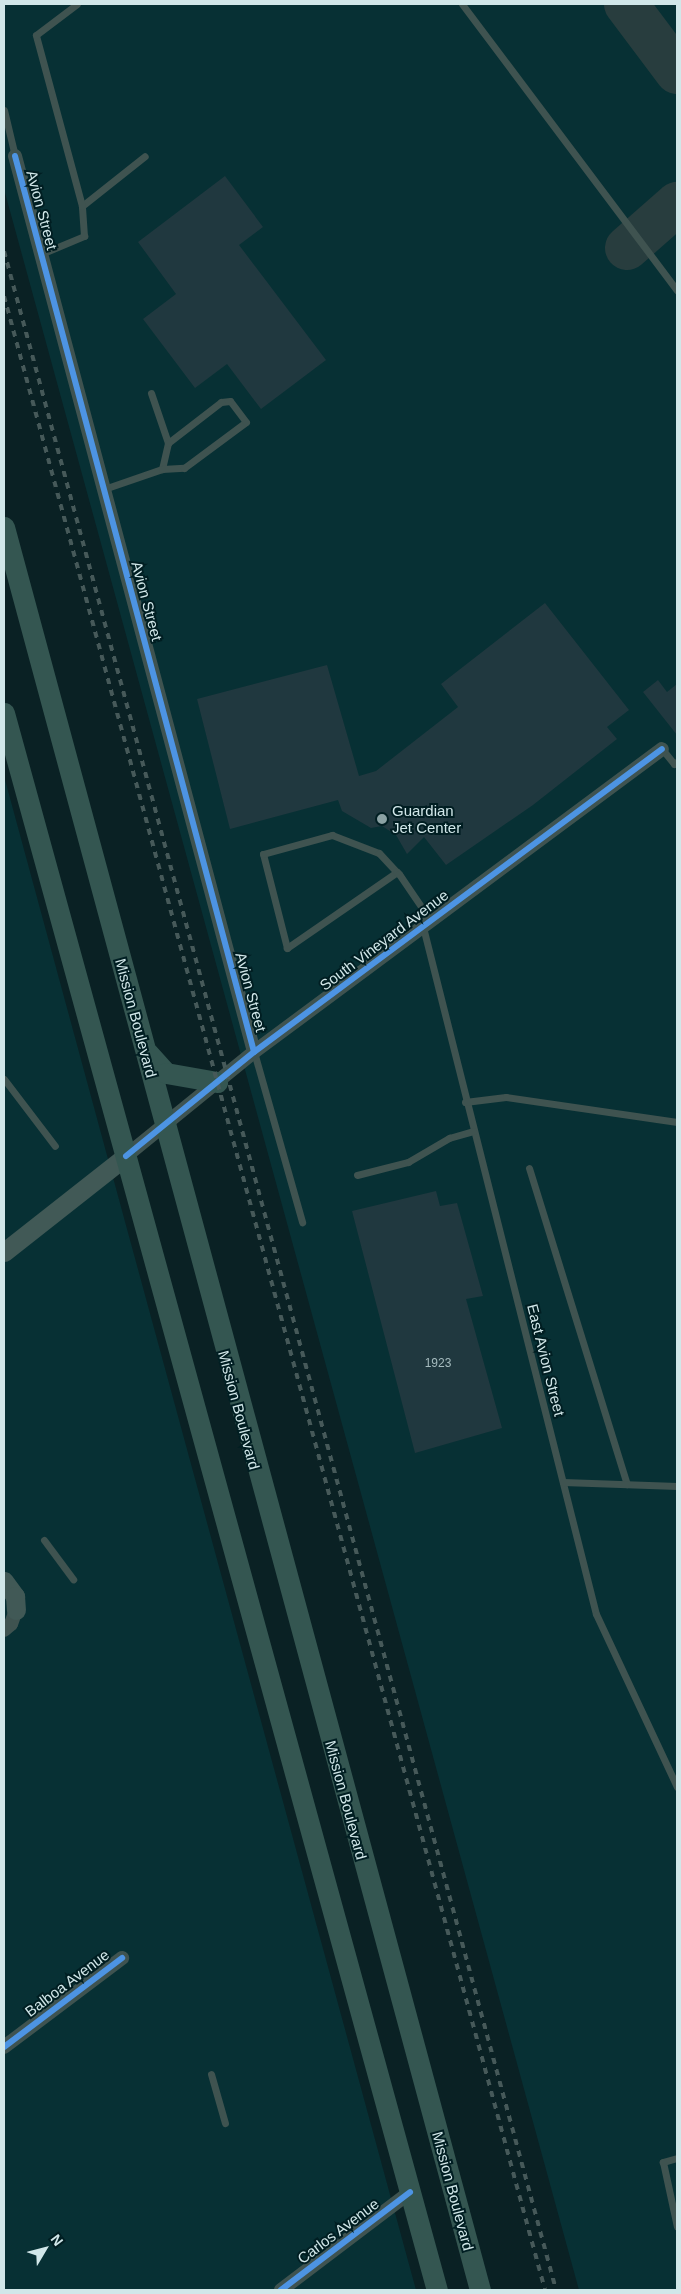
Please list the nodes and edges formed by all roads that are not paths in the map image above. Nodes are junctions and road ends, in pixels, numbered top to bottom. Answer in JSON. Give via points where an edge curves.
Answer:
{"nodes":[{"id":1,"x":77,"y":4,"type":"edge"},
{"id":2,"x":462,"y":4,"type":"edge"},
{"id":3,"x":4,"y":110,"type":"edge"},
{"id":4,"x":15,"y":156,"type":"joint"},
{"id":5,"x":145,"y":156,"type":"dead end"},
{"id":6,"x":82,"y":206,"type":"junction"},
{"id":7,"x":41,"y":254,"type":"junction"},
{"id":8,"x":677,"y":290,"type":"edge"},
{"id":9,"x":152,"y":393,"type":"dead end"},
{"id":10,"x":168,"y":443,"type":"junction"},
{"id":11,"x":162,"y":469,"type":"junction"},
{"id":12,"x":104,"y":489,"type":"junction"},
{"id":13,"x":4,"y":528,"type":"edge"},
{"id":14,"x":4,"y":713,"type":"edge"},
{"id":15,"x":662,"y":749,"type":"joint"},
{"id":16,"x":677,"y":762,"type":"edge"},
{"id":17,"x":397,"y":872,"type":"junction"},
{"id":18,"x":428,"y":924,"type":"junction"},
{"id":19,"x":144,"y":1047,"type":"junction"},
{"id":20,"x":254,"y":1052,"type":"junction"},
{"id":21,"x":4,"y":1079,"type":"edge"},
{"id":22,"x":217,"y":1082,"type":"junction"},
{"id":23,"x":465,"y":1102,"type":"junction"},
{"id":24,"x":677,"y":1122,"type":"edge"},
{"id":25,"x":164,"y":1124,"type":"junction"},
{"id":26,"x":473,"y":1131,"type":"junction"},
{"id":27,"x":55,"y":1146,"type":"dead end"},
{"id":28,"x":126,"y":1156,"type":"junction"},
{"id":29,"x":529,"y":1168,"type":"dead end"},
{"id":30,"x":357,"y":1175,"type":"dead end"},
{"id":31,"x":302,"y":1222,"type":"dead end"},
{"id":32,"x":4,"y":1252,"type":"edge"},
{"id":33,"x":563,"y":1482,"type":"junction"},
{"id":34,"x":627,"y":1484,"type":"junction"},
{"id":35,"x":677,"y":1486,"type":"edge"},
{"id":36,"x":44,"y":1540,"type":"dead end"},
{"id":37,"x":73,"y":1579,"type":"dead end"},
{"id":38,"x":4,"y":1581,"type":"edge"},
{"id":39,"x":16,"y":1610,"type":"joint"},
{"id":40,"x":4,"y":1630,"type":"edge"},
{"id":41,"x":677,"y":1787,"type":"edge"},
{"id":42,"x":122,"y":1958,"type":"dead end"},
{"id":43,"x":4,"y":2047,"type":"edge"},
{"id":44,"x":211,"y":2074,"type":"dead end"},
{"id":45,"x":225,"y":2123,"type":"dead end"},
{"id":46,"x":677,"y":2158,"type":"edge"},
{"id":47,"x":410,"y":2192,"type":"junction"},
{"id":48,"x":677,"y":2227,"type":"edge"},
{"id":49,"x":280,"y":2290,"type":"edge"},
{"id":50,"x":437,"y":2290,"type":"edge"},
{"id":51,"x":480,"y":2290,"type":"edge"}],
"edges":[{"from":1,"to":6,"type":"lane","via":[[36,35]]},
{"from":2,"to":8,"type":"lane"},
{"from":3,"to":4,"type":"lane"},
{"from":4,"to":7,"type":"street","name":"Avion Street"},
{"from":5,"to":6,"type":"lane"},
{"from":6,"to":7,"type":"lane","via":[[84,236]]},
{"from":7,"to":12,"type":"street","name":"Avion Street"},
{"from":9,"to":10,"type":"lane"},
{"from":10,"to":11,"type":"lane"},
{"from":10,"to":11,"type":"lane","via":[[221,402],[230,401],[246,422],[184,468]]},
{"from":11,"to":12,"type":"lane"},
{"from":12,"to":20,"type":"street","name":"Avion Street"},
{"from":13,"to":19,"type":"main road","name":"Mission Boulevard"},
{"from":14,"to":28,"type":"main road"},
{"from":15,"to":16,"type":"lane","via":[[674,764]]},
{"from":15,"to":18,"type":"street","name":"South Vineyard Avenue"},
{"from":17,"to":17,"type":"lane","via":[[379,853],[332,835],[263,854],[287,948]]},
{"from":17,"to":18,"type":"lane"},
{"from":18,"to":20,"type":"street","name":"South Vineyard Avenue"},
{"from":18,"to":23,"type":"lane","name":"East Avion Street"},
{"from":19,"to":22,"type":"main road","via":[[162,1072]]},
{"from":19,"to":25,"type":"main road","name":"Mission Boulevard"},
{"from":20,"to":22,"type":"street","name":"South Vineyard Avenue"},
{"from":20,"to":31,"type":"lane"},
{"from":21,"to":27,"type":"lane"},
{"from":22,"to":25,"type":"street","name":"South Vineyard Avenue"},
{"from":23,"to":24,"type":"lane","via":[[506,1097]]},
{"from":23,"to":26,"type":"lane","name":"East Avion Street"},
{"from":25,"to":28,"type":"street","name":"South Vineyard Avenue"},
{"from":25,"to":51,"type":"main road","name":"Mission Boulevard"},
{"from":26,"to":30,"type":"lane","via":[[449,1138],[408,1162]]},
{"from":26,"to":33,"type":"lane","name":"East Avion Street"},
{"from":28,"to":32,"type":"main road","name":"South Vineyard Avenue"},
{"from":28,"to":47,"type":"main road"},
{"from":29,"to":34,"type":"lane"},
{"from":33,"to":34,"type":"lane"},
{"from":33,"to":41,"type":"lane","name":"East Avion Street","via":[[596,1614]]},
{"from":34,"to":35,"type":"lane"},
{"from":36,"to":37,"type":"lane"},
{"from":38,"to":39,"type":"main road","via":[[15,1596]]},
{"from":39,"to":40,"type":"street","via":[[11,1624]]},
{"from":42,"to":43,"type":"street","name":"Balboa Avenue"},
{"from":44,"to":45,"type":"lane"},
{"from":46,"to":48,"type":"lane","via":[[663,2162]]},
{"from":47,"to":49,"type":"street","name":"Carlos Avenue"},
{"from":47,"to":50,"type":"main road"}]}
